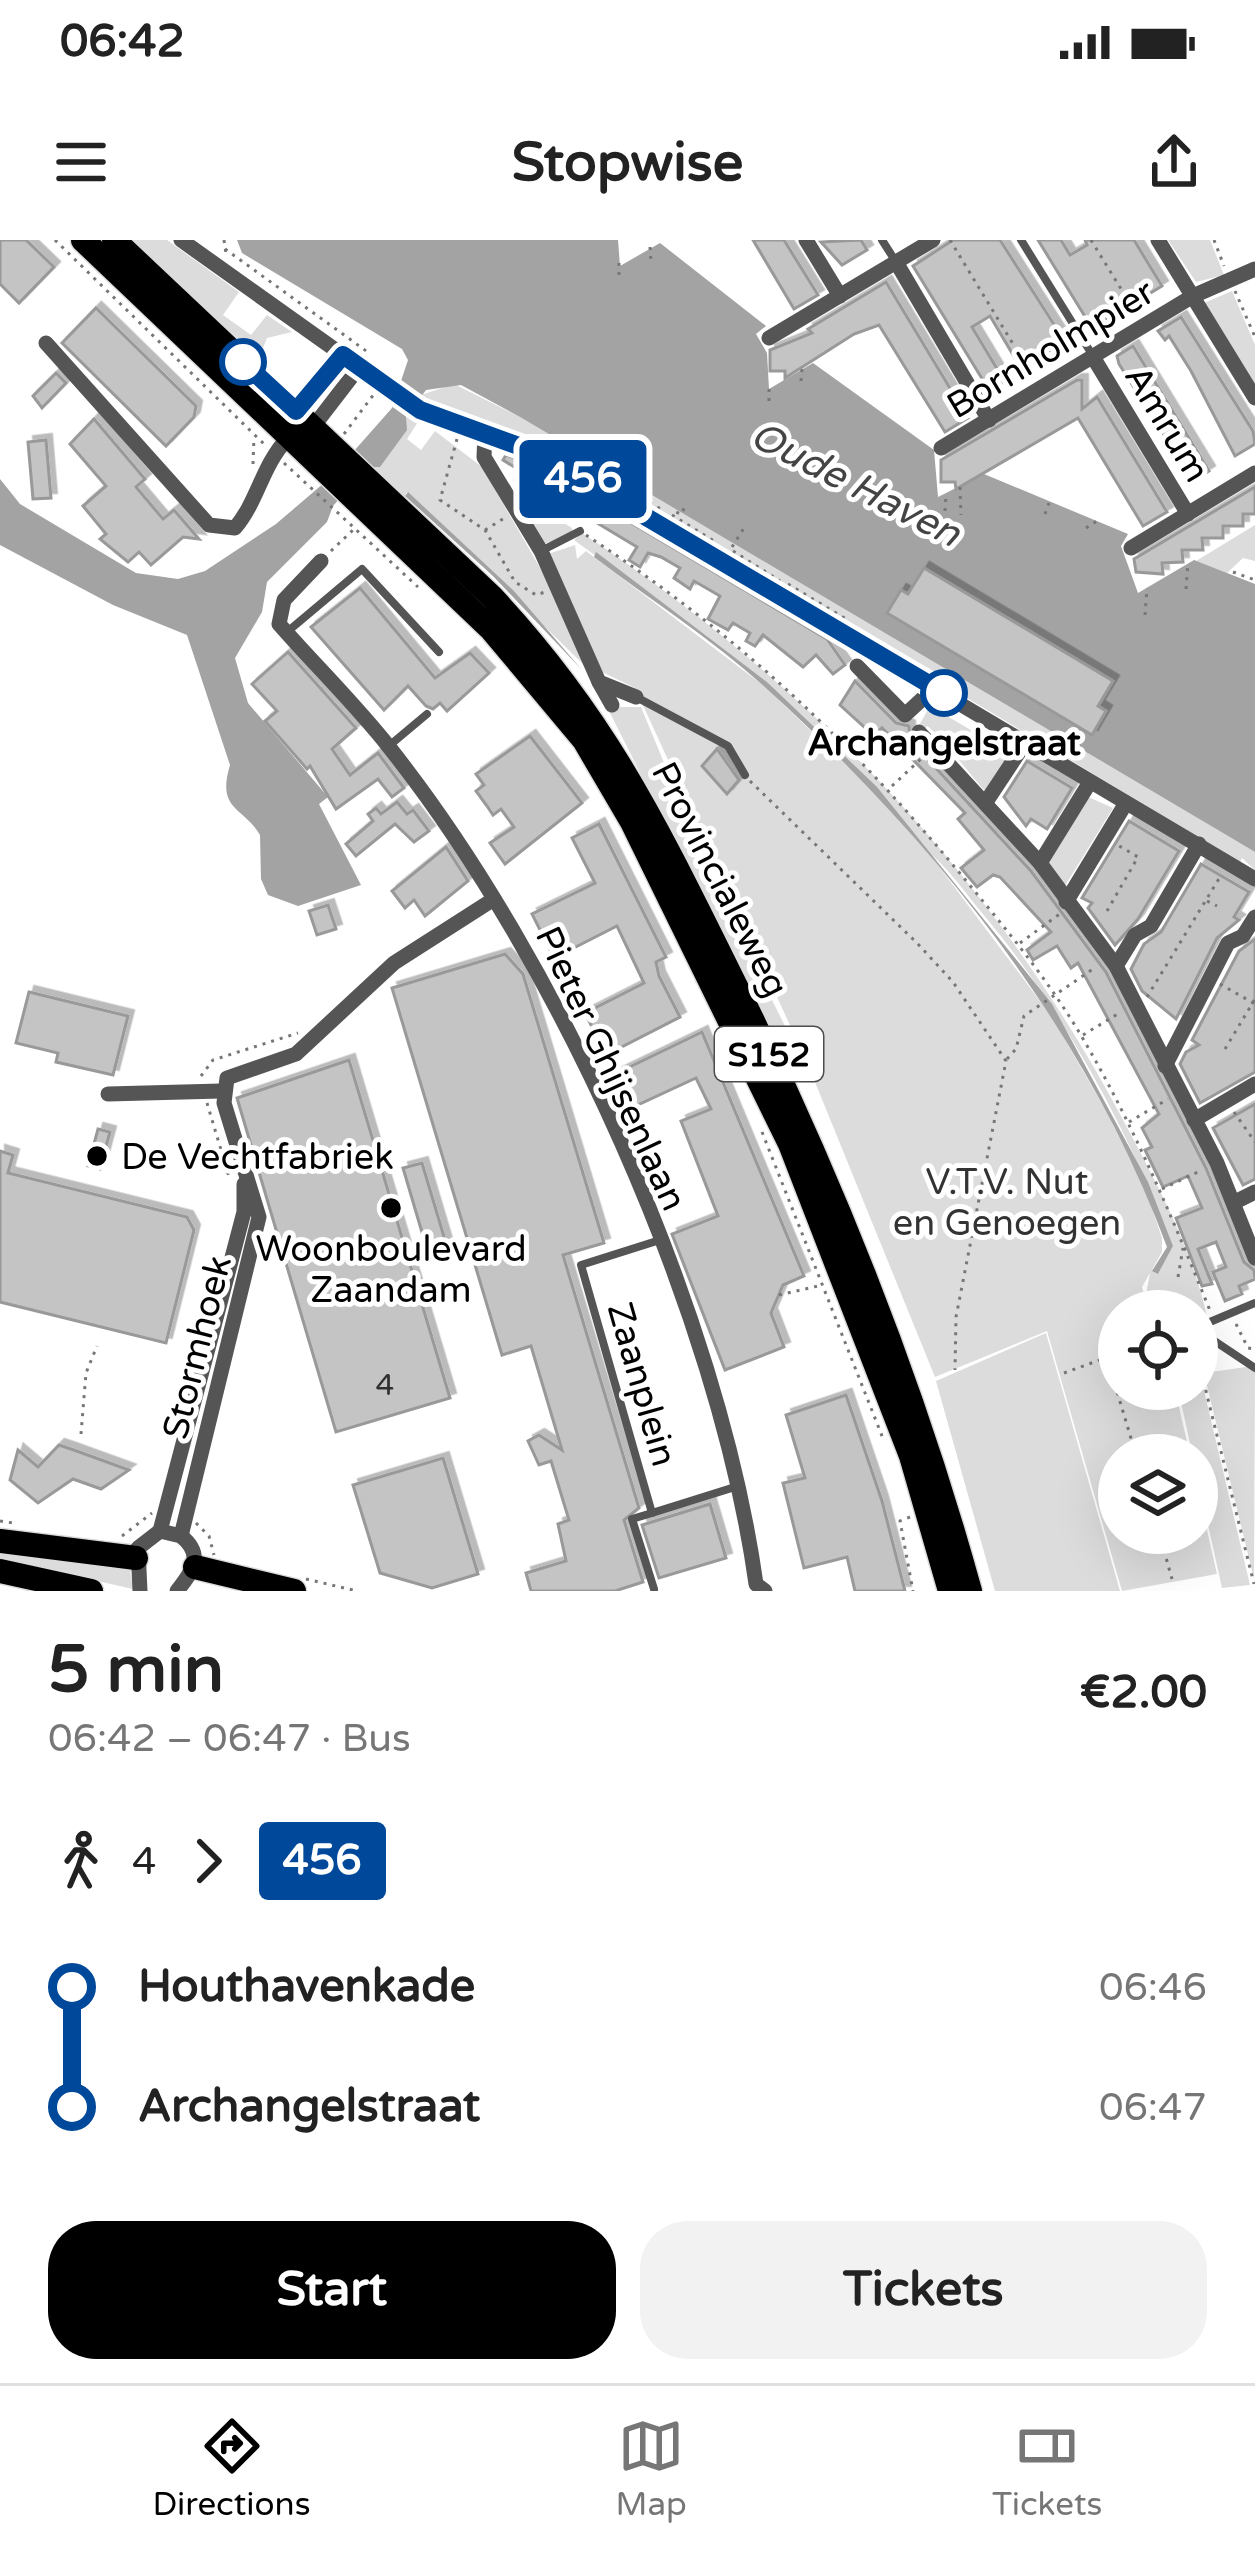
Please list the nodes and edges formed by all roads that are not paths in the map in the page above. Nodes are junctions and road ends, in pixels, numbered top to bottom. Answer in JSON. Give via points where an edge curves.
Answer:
{"nodes":[{"id":1,"x":83,"y":240,"type":"edge"},
{"id":2,"x":114,"y":240,"type":"edge"},
{"id":3,"x":181,"y":240,"type":"edge"},
{"id":4,"x":806,"y":240,"type":"edge"},
{"id":5,"x":882,"y":240,"type":"edge"},
{"id":6,"x":933,"y":240,"type":"edge"},
{"id":7,"x":1021,"y":240,"type":"edge"},
{"id":8,"x":1159,"y":240,"type":"edge"},
{"id":9,"x":896,"y":262,"type":"junction"},
{"id":10,"x":1255,"y":269,"type":"edge"},
{"id":11,"x":840,"y":296,"type":"junction"},
{"id":12,"x":1193,"y":296,"type":"junction"},
{"id":13,"x":770,"y":338,"type":"dead end"},
{"id":14,"x":46,"y":343,"type":"dead end"},
{"id":15,"x":343,"y":355,"type":"junction"},
{"id":16,"x":1093,"y":357,"type":"junction"},
{"id":17,"x":365,"y":362,"type":"junction"},
{"id":18,"x":1255,"y":398,"type":"edge"},
{"id":19,"x":304,"y":419,"type":"junction"},
{"id":20,"x":989,"y":420,"type":"junction"},
{"id":21,"x":485,"y":433,"type":"junction"},
{"id":22,"x":281,"y":446,"type":"junction"},
{"id":23,"x":941,"y":448,"type":"dead end"},
{"id":24,"x":325,"y":471,"type":"junction"},
{"id":25,"x":1255,"y":473,"type":"edge"},
{"id":26,"x":350,"y":496,"type":"junction"},
{"id":27,"x":1188,"y":514,"type":"junction"},
{"id":28,"x":580,"y":531,"type":"road end"},
{"id":29,"x":1131,"y":548,"type":"dead end"},
{"id":30,"x":541,"y":551,"type":"junction"},
{"id":31,"x":321,"y":561,"type":"road end"},
{"id":32,"x":286,"y":632,"type":"junction"},
{"id":33,"x":440,"y":652,"type":"dead end"},
{"id":34,"x":857,"y":667,"type":"dead end"},
{"id":35,"x":598,"y":682,"type":"junction"},
{"id":36,"x":935,"y":687,"type":"junction"},
{"id":37,"x":636,"y":697,"type":"joint"},
{"id":38,"x":612,"y":705,"type":"dead end"},
{"id":39,"x":427,"y":715,"type":"dead end"},
{"id":40,"x":920,"y":732,"type":"dead end"},
{"id":41,"x":1025,"y":743,"type":"junction"},
{"id":42,"x":388,"y":746,"type":"junction"},
{"id":43,"x":745,"y":775,"type":"road end"},
{"id":44,"x":1090,"y":782,"type":"junction"},
{"id":45,"x":986,"y":802,"type":"junction"},
{"id":46,"x":1126,"y":803,"type":"junction"},
{"id":47,"x":1198,"y":844,"type":"junction"},
{"id":48,"x":1040,"y":863,"type":"junction"},
{"id":49,"x":1255,"y":879,"type":"edge"},
{"id":50,"x":494,"y":899,"type":"junction"},
{"id":51,"x":1068,"y":904,"type":"junction"},
{"id":52,"x":1255,"y":917,"type":"edge"},
{"id":53,"x":1112,"y":963,"type":"junction"},
{"id":54,"x":1165,"y":1066,"type":"junction"},
{"id":55,"x":1255,"y":1084,"type":"edge"},
{"id":56,"x":221,"y":1091,"type":"junction"},
{"id":57,"x":108,"y":1094,"type":"dead end"},
{"id":58,"x":1194,"y":1120,"type":"junction"},
{"id":59,"x":244,"y":1175,"type":"junction"},
{"id":60,"x":1255,"y":1192,"type":"edge"},
{"id":61,"x":1235,"y":1202,"type":"junction"},
{"id":62,"x":661,"y":1240,"type":"junction"},
{"id":63,"x":1255,"y":1258,"type":"edge"},
{"id":64,"x":1255,"y":1303,"type":"edge"},
{"id":65,"x":1218,"y":1318,"type":"edge"},
{"id":66,"x":1218,"y":1343,"type":"edge"},
{"id":67,"x":1255,"y":1368,"type":"edge"},
{"id":68,"x":189,"y":1422,"type":"junction"},
{"id":69,"x":208,"y":1426,"type":"junction"},
{"id":70,"x":736,"y":1486,"type":"junction"},
{"id":71,"x":652,"y":1513,"type":"junction"},
{"id":72,"x":160,"y":1531,"type":"junction"},
{"id":73,"x":181,"y":1536,"type":"junction"},
{"id":74,"x":0,"y":1541,"type":"edge"},
{"id":75,"x":136,"y":1558,"type":"junction"},
{"id":76,"x":195,"y":1567,"type":"junction"},
{"id":77,"x":0,"y":1571,"type":"edge"},
{"id":78,"x":654,"y":1589,"type":"edge"},
{"id":79,"x":758,"y":1589,"type":"edge"},
{"id":80,"x":91,"y":1591,"type":"edge"},
{"id":81,"x":140,"y":1591,"type":"edge"},
{"id":82,"x":177,"y":1591,"type":"edge"},
{"id":83,"x":294,"y":1591,"type":"edge"},
{"id":84,"x":950,"y":1591,"type":"edge"},
{"id":85,"x":970,"y":1591,"type":"edge"}],
"edges":[{"from":1,"to":22,"type":"main road","name":"Provincialeweg","number":"S152"},
{"from":2,"to":19,"type":"main road","name":"Provincialeweg","number":"S152"},
{"from":3,"to":15,"type":"street"},
{"from":4,"to":11,"type":"street"},
{"from":5,"to":9,"type":"lane"},
{"from":6,"to":9,"type":"street"},
{"from":7,"to":16,"type":"lane","name":"Amrum"},
{"from":8,"to":12,"type":"street"},
{"from":9,"to":11,"type":"street"},
{"from":9,"to":20,"type":"street"},
{"from":10,"to":12,"type":"street","name":"Bornholmpier"},
{"from":11,"to":13,"type":"street"},
{"from":12,"to":16,"type":"street","name":"Bornholmpier"},
{"from":12,"to":18,"type":"street"},
{"from":14,"to":22,"type":"street","via":[[209,526],[235,528]]},
{"from":15,"to":17,"type":"street"},
{"from":15,"to":19,"type":"street"},
{"from":16,"to":20,"type":"street","name":"Bornholmpier"},
{"from":16,"to":27,"type":"street","name":"Amrum"},
{"from":17,"to":19,"type":"street"},
{"from":17,"to":21,"type":"street","via":[[420,410]]},
{"from":19,"to":22,"type":"main road"},
{"from":19,"to":24,"type":"main road","name":"Provincialeweg","number":"S152"},
{"from":20,"to":23,"type":"street","name":"Bornholmpier"},
{"from":21,"to":30,"type":"street","via":[[484,457]]},
{"from":21,"to":36,"type":"street","via":[[538,453]]},
{"from":22,"to":24,"type":"main road","name":"Provincialeweg","number":"S152"},
{"from":24,"to":26,"type":"main road","name":"Provincialeweg","number":"S152"},
{"from":25,"to":27,"type":"street"},
{"from":26,"to":84,"type":"main road","name":"Provincialeweg","number":"S152","via":[[530,670],[632,822],[790,1144],[910,1456]]},
{"from":26,"to":85,"type":"main road","name":"Provincialeweg","number":"S152","via":[[542,650],[645,805],[859,1254]]},
{"from":27,"to":29,"type":"street"},
{"from":28,"to":30,"type":"lane"},
{"from":30,"to":35,"type":"street"},
{"from":31,"to":32,"type":"street","via":[[284,600],[279,624]]},
{"from":32,"to":33,"type":"lane","via":[[362,569]]},
{"from":32,"to":42,"type":"street","name":"Pieter Ghijsenlaan"},
{"from":34,"to":36,"type":"street","via":[[905,716]]},
{"from":35,"to":37,"type":"street"},
{"from":35,"to":38,"type":"street"},
{"from":36,"to":41,"type":"street"},
{"from":37,"to":43,"type":"lane","via":[[728,746]]},
{"from":39,"to":42,"type":"lane"},
{"from":40,"to":45,"type":"street"},
{"from":41,"to":44,"type":"street"},
{"from":41,"to":45,"type":"street"},
{"from":42,"to":50,"type":"street","name":"Pieter Ghijsenlaan"},
{"from":44,"to":46,"type":"street"},
{"from":44,"to":48,"type":"street"},
{"from":45,"to":48,"type":"street"},
{"from":46,"to":47,"type":"street"},
{"from":46,"to":51,"type":"street"},
{"from":47,"to":49,"type":"street"},
{"from":47,"to":53,"type":"street","via":[[1151,926]]},
{"from":48,"to":51,"type":"street"},
{"from":50,"to":56,"type":"street","via":[[394,963],[302,1049],[231,1073]]},
{"from":50,"to":62,"type":"street","name":"Pieter Ghijsenlaan","via":[[534,962]]},
{"from":51,"to":53,"type":"street"},
{"from":52,"to":54,"type":"street","via":[[1243,937],[1228,943]]},
{"from":53,"to":54,"type":"street"},
{"from":54,"to":58,"type":"street"},
{"from":55,"to":58,"type":"street"},
{"from":56,"to":57,"type":"street"},
{"from":56,"to":59,"type":"street","name":"Stormhoek"},
{"from":58,"to":61,"type":"street"},
{"from":59,"to":68,"type":"street","name":"Stormhoek","via":[[244,1211]]},
{"from":59,"to":69,"type":"street","name":"Stormhoek","via":[[258,1226]]},
{"from":60,"to":61,"type":"street"},
{"from":61,"to":63,"type":"street"},
{"from":62,"to":70,"type":"street","name":"Pieter Ghijsenlaan"},
{"from":62,"to":71,"type":"lane","name":"Zaanplein","via":[[581,1264]]},
{"from":64,"to":65,"type":"lane"},
{"from":66,"to":67,"type":"lane"},
{"from":68,"to":69,"type":"street"},
{"from":68,"to":72,"type":"street","name":"Stormhoek"},
{"from":69,"to":73,"type":"street","name":"Stormhoek"},
{"from":70,"to":71,"type":"lane","name":"Zaanplein"},
{"from":70,"to":79,"type":"street","name":"Pieter Ghijsenlaan"},
{"from":71,"to":78,"type":"lane","via":[[632,1519]]},
{"from":72,"to":73,"type":"street"},
{"from":72,"to":75,"type":"street","via":[[142,1542]]},
{"from":73,"to":76,"type":"street"},
{"from":74,"to":75,"type":"main road"},
{"from":75,"to":81,"type":"street"},
{"from":76,"to":82,"type":"street"},
{"from":76,"to":83,"type":"main road"},
{"from":77,"to":80,"type":"main road"}]}
